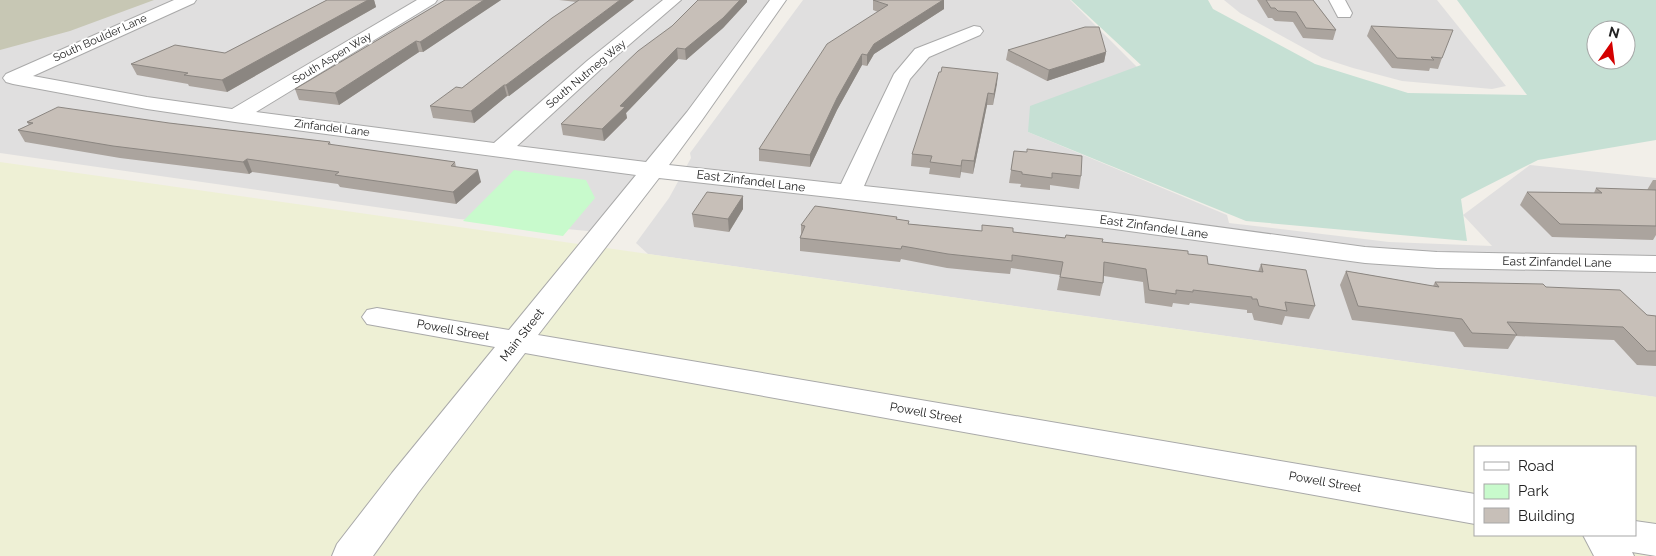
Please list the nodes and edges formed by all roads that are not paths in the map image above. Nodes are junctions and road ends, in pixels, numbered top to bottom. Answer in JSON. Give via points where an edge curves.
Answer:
{"nodes":[{"id":1,"x":188,"y":0,"type":"edge"},
{"id":2,"x":429,"y":0,"type":"edge"},
{"id":3,"x":673,"y":0,"type":"edge"},
{"id":4,"x":778,"y":0,"type":"edge"},
{"id":5,"x":974,"y":31,"type":"dead end"},
{"id":6,"x":746,"y":74,"type":"dead end"},
{"id":7,"x":13,"y":78,"type":"joint"},
{"id":8,"x":234,"y":116,"type":"junction"},
{"id":9,"x":695,"y":116,"type":"junction"},
{"id":10,"x":499,"y":150,"type":"junction"},
{"id":11,"x":653,"y":170,"type":"junction"},
{"id":12,"x":849,"y":192,"type":"junction"},
{"id":13,"x":1656,"y":264,"type":"edge"},
{"id":14,"x":377,"y":317,"type":"dead end"},
{"id":15,"x":517,"y":341,"type":"junction"},
{"id":16,"x":1474,"y":509,"type":"edge"},
{"id":17,"x":1603,"y":536,"type":"edge"},
{"id":18,"x":1630,"y":536,"type":"edge"},
{"id":19,"x":1656,"y":540,"type":"edge"},
{"id":20,"x":351,"y":556,"type":"edge"},
{"id":21,"x":1615,"y":556,"type":"edge"}],
"edges":[{"from":1,"to":7,"type":"street","name":"South Boulder Lane"},
{"from":2,"to":8,"type":"street","name":"South Aspen Way"},
{"from":3,"to":10,"type":"street","name":"South Nutmeg Way"},
{"from":4,"to":9,"type":"street","name":"Main Street"},
{"from":5,"to":12,"type":"street","via":[[922,53],[901,78]]},
{"from":6,"to":9,"type":"street","name":"Main Street","via":[[729,92]]},
{"from":7,"to":8,"type":"street","name":"Zinfandel Lane"},
{"from":8,"to":10,"type":"street","name":"Zinfandel Lane"},
{"from":9,"to":11,"type":"street","name":"Main Street"},
{"from":10,"to":11,"type":"street","name":"Zinfandel Lane"},
{"from":11,"to":12,"type":"street","name":"East Zinfandel Lane"},
{"from":11,"to":15,"type":"street","name":"Main Street"},
{"from":12,"to":13,"type":"street","name":"East Zinfandel Lane","via":[[1108,220],[1365,255],[1437,260]]},
{"from":14,"to":15,"type":"street","name":"Powell Street"},
{"from":15,"to":16,"type":"street","name":"Powell Street"},
{"from":15,"to":20,"type":"street","name":"Main Street"},
{"from":17,"to":21,"type":"street"},
{"from":18,"to":19,"type":"street"}]}
